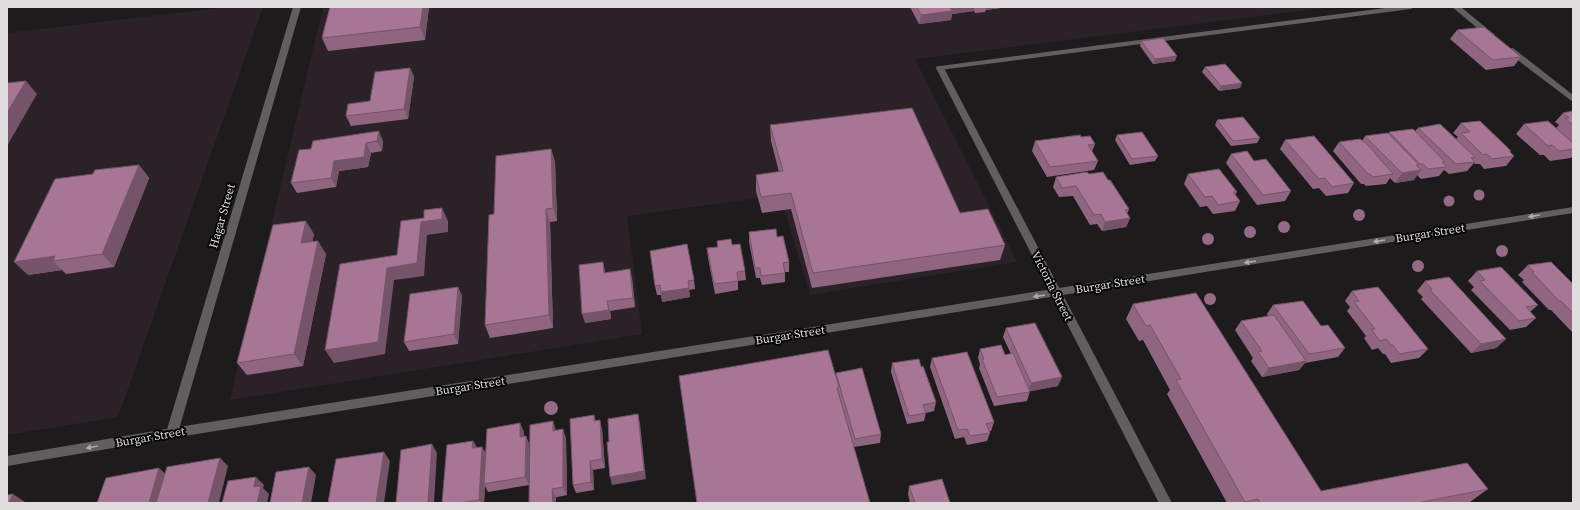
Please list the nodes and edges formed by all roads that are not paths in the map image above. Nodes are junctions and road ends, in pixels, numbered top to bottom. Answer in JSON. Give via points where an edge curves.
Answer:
{"nodes":[{"id":1,"x":297,"y":7,"type":"edge"},
{"id":2,"x":1411,"y":7,"type":"edge"},
{"id":3,"x":1456,"y":7,"type":"edge"},
{"id":4,"x":1573,"y":99,"type":"edge"},
{"id":5,"x":1573,"y":210,"type":"edge"},
{"id":6,"x":1056,"y":293,"type":"junction"},
{"id":7,"x":172,"y":433,"type":"junction"},
{"id":8,"x":7,"y":462,"type":"edge"},
{"id":9,"x":1166,"y":503,"type":"edge"}],
"edges":[{"from":1,"to":7,"type":"street","name":"Hagar Street"},
{"from":2,"to":6,"type":"street","name":"Victoria Street","via":[[940,68]]},
{"from":3,"to":4,"type":"street"},
{"from":5,"to":6,"type":"street","name":"Burgar Street","one_way":true},
{"from":6,"to":7,"type":"street","name":"Burgar Street","one_way":true},
{"from":6,"to":9,"type":"street","name":"Victoria Street"},
{"from":7,"to":8,"type":"street","name":"Burgar Street","one_way":true}]}
